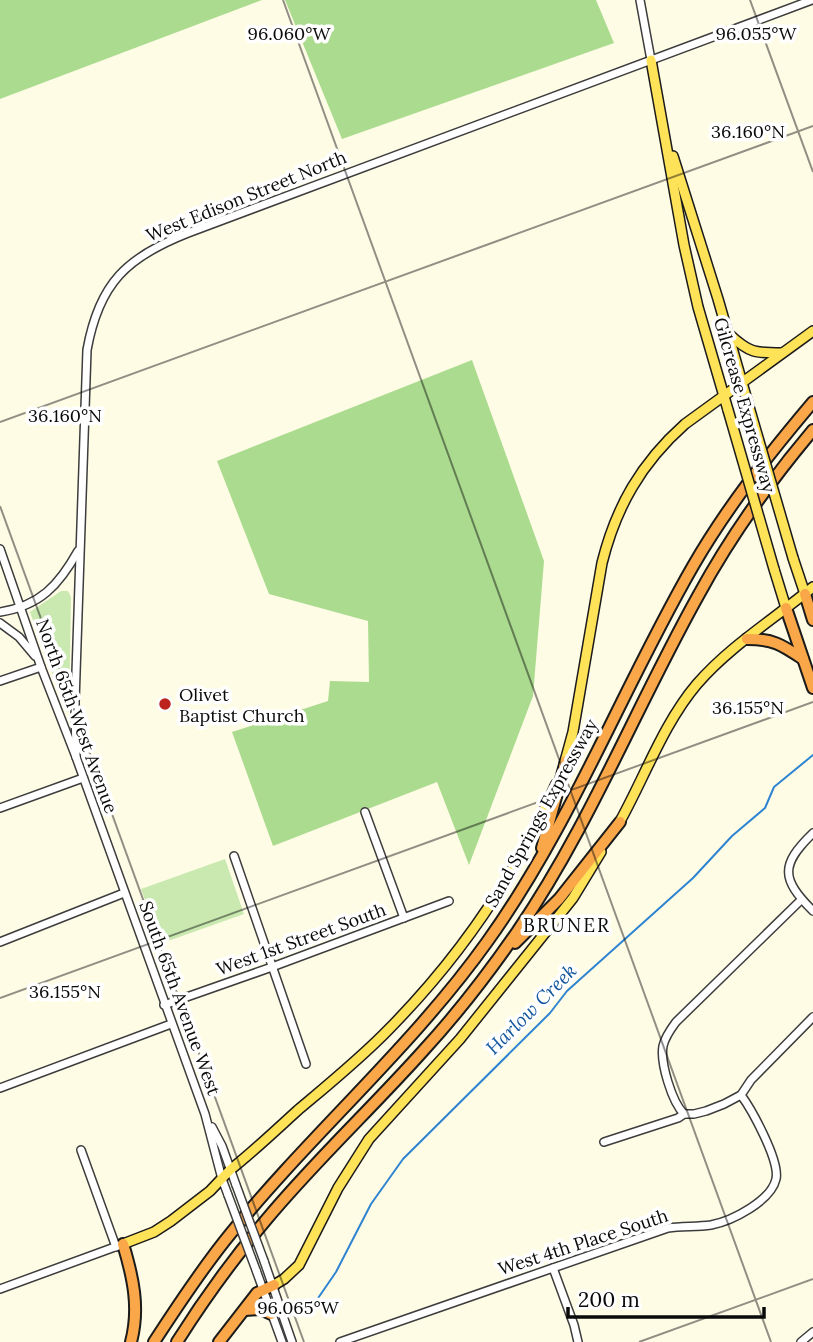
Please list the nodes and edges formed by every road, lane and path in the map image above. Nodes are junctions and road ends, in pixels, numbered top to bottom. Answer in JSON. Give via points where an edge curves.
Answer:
{"nodes":[{"id":1,"x":640,"y":0,"type":"edge"},
{"id":2,"x":811,"y":0,"type":"edge"},
{"id":3,"x":651,"y":60,"type":"junction"},
{"id":4,"x":664,"y":128,"type":"junction"},
{"id":5,"x":813,"y":331,"type":"edge"},
{"id":6,"x":728,"y":333,"type":"junction"},
{"id":7,"x":784,"y":353,"type":"junction"},
{"id":8,"x":742,"y":383,"type":"junction"},
{"id":9,"x":724,"y":395,"type":"junction"},
{"id":10,"x":813,"y":402,"type":"edge"},
{"id":11,"x":813,"y":430,"type":"edge"},
{"id":12,"x":80,"y":547,"type":"junction"},
{"id":13,"x":0,"y":549,"type":"edge"},
{"id":14,"x":809,"y":591,"type":"edge"},
{"id":15,"x":20,"y":607,"type":"junction"},
{"id":16,"x":786,"y":608,"type":"junction"},
{"id":17,"x":0,"y":612,"type":"edge"},
{"id":18,"x":813,"y":620,"type":"edge"},
{"id":19,"x":0,"y":623,"type":"edge"},
{"id":20,"x":747,"y":639,"type":"junction"},
{"id":21,"x":803,"y":659,"type":"junction"},
{"id":22,"x":41,"y":667,"type":"junction"},
{"id":23,"x":0,"y":681,"type":"edge"},
{"id":24,"x":813,"y":686,"type":"edge"},
{"id":25,"x":76,"y":757,"type":"junction"},
{"id":26,"x":566,"y":761,"type":"junction"},
{"id":27,"x":83,"y":778,"type":"junction"},
{"id":28,"x":0,"y":808,"type":"edge"},
{"id":29,"x":365,"y":812,"type":"dead end"},
{"id":30,"x":620,"y":822,"type":"junction"},
{"id":31,"x":813,"y":833,"type":"edge"},
{"id":32,"x":234,"y":856,"type":"dead end"},
{"id":33,"x":537,"y":864,"type":"junction"},
{"id":34,"x":124,"y":893,"type":"junction"},
{"id":35,"x":801,"y":900,"type":"junction"},
{"id":36,"x":449,"y":901,"type":"dead end"},
{"id":37,"x":813,"y":911,"type":"edge"},
{"id":38,"x":404,"y":918,"type":"junction"},
{"id":39,"x":0,"y":942,"type":"edge"},
{"id":40,"x":272,"y":967,"type":"junction"},
{"id":41,"x":491,"y":968,"type":"junction"},
{"id":42,"x":164,"y":1005,"type":"junction"},
{"id":43,"x":813,"y":1017,"type":"edge"},
{"id":44,"x":171,"y":1024,"type":"junction"},
{"id":45,"x":306,"y":1064,"type":"dead end"},
{"id":46,"x":0,"y":1088,"type":"edge"},
{"id":47,"x":741,"y":1095,"type":"junction"},
{"id":48,"x":205,"y":1114,"type":"junction"},
{"id":49,"x":684,"y":1114,"type":"junction"},
{"id":50,"x":604,"y":1142,"type":"dead end"},
{"id":51,"x":81,"y":1150,"type":"dead end"},
{"id":52,"x":230,"y":1170,"type":"junction"},
{"id":53,"x":222,"y":1179,"type":"junction"},
{"id":54,"x":120,"y":1246,"type":"junction"},
{"id":55,"x":553,"y":1268,"type":"junction"},
{"id":56,"x":274,"y":1285,"type":"junction"},
{"id":57,"x":0,"y":1289,"type":"edge"},
{"id":58,"x":262,"y":1290,"type":"junction"},
{"id":59,"x":245,"y":1310,"type":"junction"},
{"id":60,"x":271,"y":1314,"type":"junction"},
{"id":61,"x":812,"y":1336,"type":"edge"},
{"id":62,"x":131,"y":1342,"type":"edge"},
{"id":63,"x":154,"y":1342,"type":"edge"},
{"id":64,"x":177,"y":1342,"type":"edge"},
{"id":65,"x":219,"y":1342,"type":"edge"},
{"id":66,"x":282,"y":1342,"type":"edge"},
{"id":67,"x":292,"y":1342,"type":"edge"},
{"id":68,"x":340,"y":1342,"type":"edge"},
{"id":69,"x":578,"y":1342,"type":"edge"},
{"id":70,"x":802,"y":1342,"type":"edge"}],
"edges":[{"from":1,"to":3,"type":"street"},
{"from":2,"to":3,"type":"street","name":"West Edison Street North"},
{"from":3,"to":4,"type":"main road","name":"Gilcrease Expressway"},
{"from":3,"to":12,"type":"street","name":"West Edison Street North","via":[[172,239],[125,268],[100,305],[88,350]]},
{"from":4,"to":6,"type":"main road","name":"Gilcrease Expressway"},
{"from":4,"to":9,"type":"main road","name":"Gilcrease Expressway","via":[[698,307]]},
{"from":5,"to":7,"type":"main road"},
{"from":6,"to":7,"type":"main road","via":[[755,352]]},
{"from":6,"to":8,"type":"main road","name":"Gilcrease Expressway"},
{"from":7,"to":8,"type":"main road"},
{"from":8,"to":9,"type":"main road"},
{"from":8,"to":14,"type":"main road","name":"Gilcrease Expressway","bridge":true,"via":[[793,558]]},
{"from":9,"to":16,"type":"main road","name":"Gilcrease Expressway","bridge":true},
{"from":9,"to":26,"type":"main road","via":[[668,439],[620,508],[602,563]]},
{"from":10,"to":33,"type":"highway","name":"Sand Springs Expressway","via":[[761,465],[695,563]]},
{"from":11,"to":41,"type":"highway","via":[[720,557],[559,863]]},
{"from":12,"to":15,"type":"street","via":[[56,584]]},
{"from":12,"to":25,"type":"street","name":"West Edison Street North"},
{"from":13,"to":15,"type":"street","name":"North 65th West Avenue"},
{"from":14,"to":16,"type":"main road"},
{"from":14,"to":18,"type":"highway","name":"Gilcrease Expressway"},
{"from":15,"to":17,"type":"street"},
{"from":15,"to":22,"type":"street","name":"North 65th West Avenue"},
{"from":16,"to":20,"type":"main road"},
{"from":16,"to":21,"type":"highway","name":"Gilcrease Expressway"},
{"from":19,"to":22,"type":"street","via":[[27,645]]},
{"from":20,"to":21,"type":"highway","via":[[776,642]]},
{"from":20,"to":30,"type":"main road","via":[[712,668],[685,699]]},
{"from":21,"to":24,"type":"highway","name":"Gilcrease Expressway"},
{"from":22,"to":23,"type":"street"},
{"from":22,"to":25,"type":"street","name":"North 65th West Avenue"},
{"from":25,"to":27,"type":"street","name":"North 65th West Avenue"},
{"from":26,"to":33,"type":"highway"},
{"from":26,"to":52,"type":"main road","via":[[532,837],[497,895],[432,982],[388,1031]]},
{"from":27,"to":28,"type":"street"},
{"from":27,"to":34,"type":"street","name":"North 65th West Avenue"},
{"from":29,"to":38,"type":"street"},
{"from":30,"to":41,"type":"highway","via":[[559,899]]},
{"from":30,"to":56,"type":"main road","via":[[573,898],[460,1039],[369,1139],[299,1265]]},
{"from":31,"to":35,"type":"street","via":[[789,866]]},
{"from":32,"to":40,"type":"street"},
{"from":33,"to":63,"type":"highway","name":"Sand Springs Expressway","via":[[487,943],[444,998],[229,1234]]},
{"from":34,"to":39,"type":"street"},
{"from":34,"to":42,"type":"street","name":"South 65th Avenue West"},
{"from":35,"to":37,"type":"street"},
{"from":35,"to":49,"type":"street","via":[[666,1036],[664,1065]]},
{"from":36,"to":38,"type":"street","name":"West 1st Street South"},
{"from":38,"to":40,"type":"street","name":"West 1st Street South"},
{"from":40,"to":42,"type":"street","name":"West 1st Street South"},
{"from":40,"to":45,"type":"street"},
{"from":41,"to":64,"type":"highway","via":[[423,1051],[266,1219]]},
{"from":42,"to":44,"type":"street","name":"South 65th Avenue West"},
{"from":43,"to":47,"type":"street"},
{"from":44,"to":46,"type":"street"},
{"from":44,"to":48,"type":"street","name":"South 65th Avenue West"},
{"from":47,"to":49,"type":"street","via":[[706,1111]]},
{"from":47,"to":55,"type":"street","name":"West 4th Place South","via":[[776,1166],[774,1185],[761,1200],[724,1221],[668,1228]]},
{"from":48,"to":52,"type":"street","name":"South 65th Avenue West"},
{"from":48,"to":53,"type":"street","name":"South 65th Avenue West"},
{"from":49,"to":50,"type":"street"},
{"from":51,"to":54,"type":"street"},
{"from":52,"to":53,"type":"main road"},
{"from":52,"to":56,"type":"street","name":"South 65th Avenue West","bridge":true},
{"from":53,"to":54,"type":"main road","via":[[162,1227]]},
{"from":53,"to":58,"type":"street","name":"South 65th Avenue West","bridge":true},
{"from":54,"to":57,"type":"street"},
{"from":54,"to":62,"type":"highway","via":[[133,1277],[136,1300]]},
{"from":55,"to":68,"type":"street","name":"West 4th Place South"},
{"from":55,"to":69,"type":"street"},
{"from":56,"to":58,"type":"highway"},
{"from":56,"to":67,"type":"street","name":"South 65th Avenue West"},
{"from":58,"to":59,"type":"highway"},
{"from":58,"to":60,"type":"street","name":"South 65th Avenue West"},
{"from":59,"to":60,"type":"highway","via":[[262,1309]]},
{"from":59,"to":65,"type":"highway"},
{"from":60,"to":66,"type":"street","name":"South 65th Avenue West"},
{"from":61,"to":70,"type":"street"}]}
